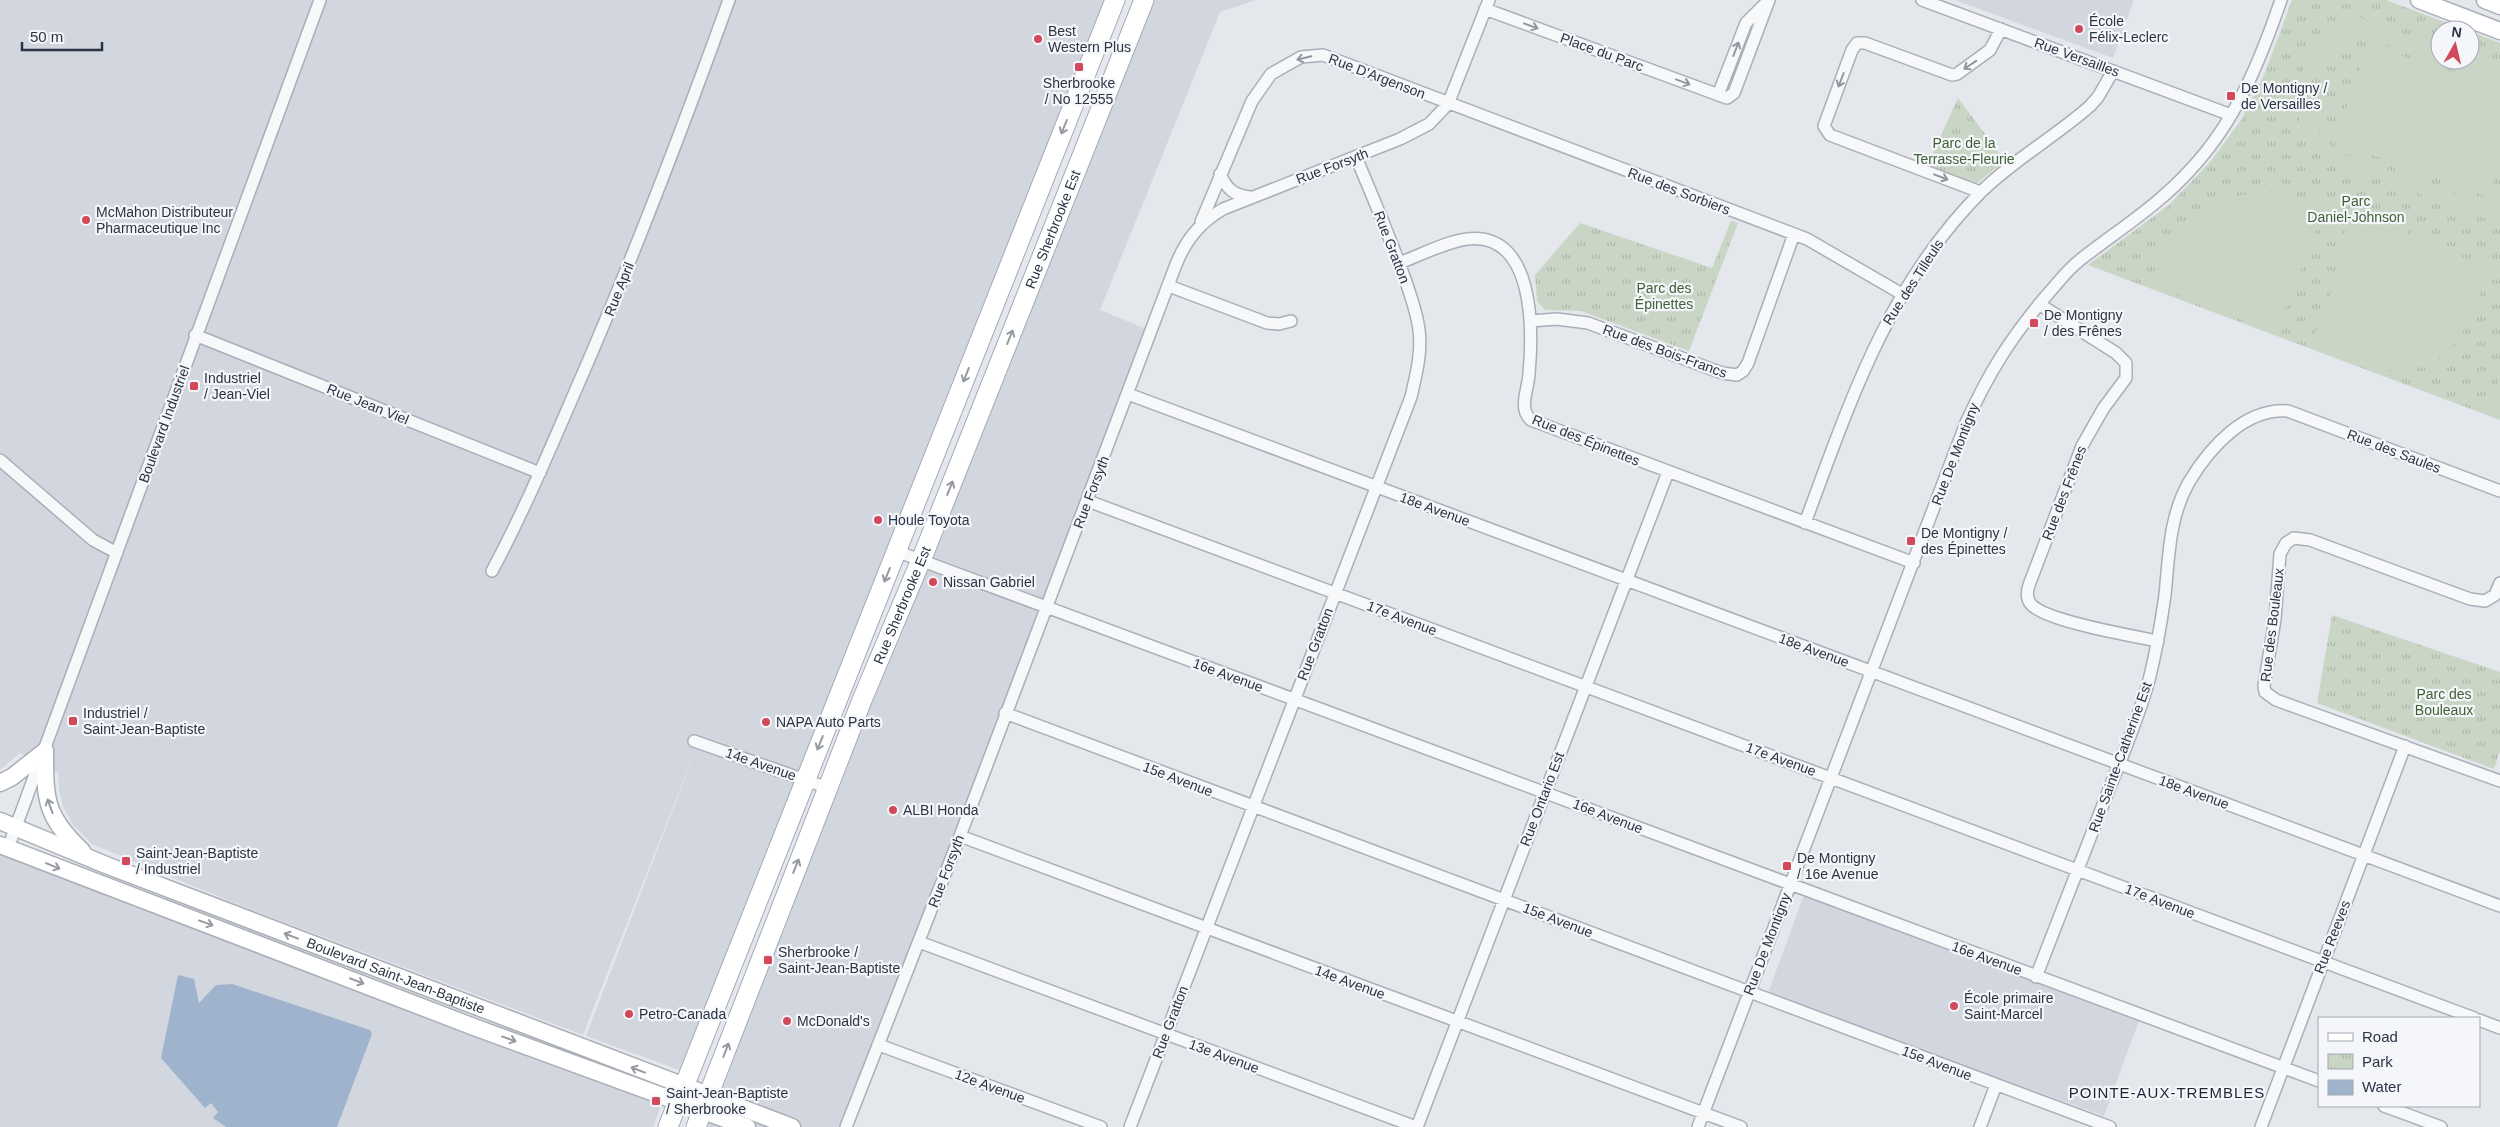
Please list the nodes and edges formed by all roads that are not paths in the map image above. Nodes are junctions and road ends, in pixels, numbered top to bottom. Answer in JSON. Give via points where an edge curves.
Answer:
{"nodes":[{"id":1,"x":320,"y":0,"type":"edge"},
{"id":2,"x":729,"y":0,"type":"edge"},
{"id":3,"x":1115,"y":0,"type":"edge"},
{"id":4,"x":1144,"y":0,"type":"edge"},
{"id":5,"x":1769,"y":0,"type":"edge"},
{"id":6,"x":1922,"y":0,"type":"edge"},
{"id":7,"x":2281,"y":0,"type":"edge"},
{"id":8,"x":2485,"y":0,"type":"edge"},
{"id":9,"x":2427,"y":1,"type":"edge"},
{"id":10,"x":1487,"y":4,"type":"edge"},
{"id":11,"x":2500,"y":6,"type":"edge"},
{"id":12,"x":2001,"y":29,"type":"junction"},
{"id":13,"x":2500,"y":31,"type":"edge"},
{"id":14,"x":2113,"y":71,"type":"junction"},
{"id":15,"x":1448,"y":104,"type":"junction"},
{"id":16,"x":2231,"y":115,"type":"junction"},
{"id":17,"x":1356,"y":157,"type":"junction"},
{"id":18,"x":1220,"y":174,"type":"junction"},
{"id":19,"x":1040,"y":187,"type":"junction"},
{"id":20,"x":1980,"y":192,"type":"junction"},
{"id":21,"x":1066,"y":197,"type":"junction"},
{"id":22,"x":1252,"y":197,"type":"junction"},
{"id":23,"x":1200,"y":225,"type":"junction"},
{"id":24,"x":1794,"y":234,"type":"junction"},
{"id":25,"x":1399,"y":264,"type":"junction"},
{"id":26,"x":1004,"y":278,"type":"junction"},
{"id":27,"x":1169,"y":286,"type":"junction"},
{"id":28,"x":1029,"y":288,"type":"junction"},
{"id":29,"x":1902,"y":294,"type":"junction"},
{"id":30,"x":2039,"y":304,"type":"junction"},
{"id":31,"x":1291,"y":321,"type":"dead end"},
{"id":32,"x":1530,"y":321,"type":"junction"},
{"id":33,"x":195,"y":335,"type":"junction"},
{"id":34,"x":1128,"y":394,"type":"junction"},
{"id":35,"x":2288,"y":411,"type":"joint"},
{"id":36,"x":0,"y":460,"type":"edge"},
{"id":37,"x":540,"y":472,"type":"junction"},
{"id":38,"x":1668,"y":472,"type":"junction"},
{"id":39,"x":1375,"y":486,"type":"junction"},
{"id":40,"x":2500,"y":491,"type":"edge"},
{"id":41,"x":1088,"y":501,"type":"junction"},
{"id":42,"x":1805,"y":523,"type":"junction"},
{"id":43,"x":896,"y":551,"type":"junction"},
{"id":44,"x":117,"y":553,"type":"junction"},
{"id":45,"x":921,"y":561,"type":"junction"},
{"id":46,"x":1914,"y":563,"type":"junction"},
{"id":47,"x":492,"y":572,"type":"dead end"},
{"id":48,"x":1627,"y":580,"type":"junction"},
{"id":49,"x":2500,"y":583,"type":"edge"},
{"id":50,"x":1336,"y":593,"type":"junction"},
{"id":51,"x":1046,"y":607,"type":"junction"},
{"id":52,"x":867,"y":624,"type":"junction"},
{"id":53,"x":890,"y":633,"type":"junction"},
{"id":54,"x":2158,"y":641,"type":"junction"},
{"id":55,"x":1872,"y":672,"type":"junction"},
{"id":56,"x":1586,"y":687,"type":"junction"},
{"id":57,"x":841,"y":691,"type":"junction"},
{"id":58,"x":1294,"y":699,"type":"junction"},
{"id":59,"x":862,"y":700,"type":"junction"},
{"id":60,"x":1005,"y":713,"type":"junction"},
{"id":61,"x":694,"y":741,"type":"dead end"},
{"id":62,"x":2405,"y":746,"type":"junction"},
{"id":63,"x":45,"y":751,"type":"junction"},
{"id":64,"x":2119,"y":764,"type":"junction"},
{"id":65,"x":1831,"y":778,"type":"junction"},
{"id":66,"x":806,"y":780,"type":"junction"},
{"id":67,"x":2500,"y":782,"type":"edge"},
{"id":68,"x":0,"y":783,"type":"edge"},
{"id":69,"x":828,"y":788,"type":"junction"},
{"id":70,"x":1545,"y":792,"type":"junction"},
{"id":71,"x":1253,"y":807,"type":"junction"},
{"id":72,"x":0,"y":821,"type":"edge"},
{"id":73,"x":16,"y":828,"type":"junction"},
{"id":74,"x":960,"y":836,"type":"junction"},
{"id":75,"x":4,"y":847,"type":"edge"},
{"id":76,"x":2363,"y":855,"type":"junction"},
{"id":77,"x":106,"y":865,"type":"junction"},
{"id":78,"x":2077,"y":870,"type":"junction"},
{"id":79,"x":1790,"y":885,"type":"junction"},
{"id":80,"x":760,"y":893,"type":"junction"},
{"id":81,"x":1504,"y":900,"type":"junction"},
{"id":82,"x":782,"y":902,"type":"junction"},
{"id":83,"x":2500,"y":906,"type":"edge"},
{"id":84,"x":246,"y":918,"type":"junction"},
{"id":85,"x":1205,"y":928,"type":"junction"},
{"id":86,"x":239,"y":935,"type":"junction"},
{"id":87,"x":919,"y":942,"type":"junction"},
{"id":88,"x":2323,"y":962,"type":"junction"},
{"id":89,"x":2036,"y":977,"type":"junction"},
{"id":90,"x":432,"y":990,"type":"junction"},
{"id":91,"x":1749,"y":992,"type":"junction"},
{"id":92,"x":426,"y":1008,"type":"junction"},
{"id":93,"x":481,"y":1009,"type":"junction"},
{"id":94,"x":2471,"y":1017,"type":"edge"},
{"id":95,"x":2480,"y":1020,"type":"edge"},
{"id":96,"x":1457,"y":1022,"type":"junction"},
{"id":97,"x":474,"y":1026,"type":"junction"},
{"id":98,"x":2500,"y":1028,"type":"edge"},
{"id":99,"x":1165,"y":1034,"type":"junction"},
{"id":100,"x":879,"y":1045,"type":"junction"},
{"id":101,"x":2283,"y":1068,"type":"junction"},
{"id":102,"x":2318,"y":1081,"type":"edge"},
{"id":103,"x":1996,"y":1085,"type":"junction"},
{"id":104,"x":681,"y":1095,"type":"junction"},
{"id":105,"x":2387,"y":1107,"type":"edge"},
{"id":106,"x":702,"y":1111,"type":"edge"},
{"id":107,"x":1703,"y":1114,"type":"junction"},
{"id":108,"x":668,"y":1127,"type":"edge"},
{"id":109,"x":747,"y":1127,"type":"edge"},
{"id":110,"x":792,"y":1127,"type":"edge"},
{"id":111,"x":846,"y":1127,"type":"edge"},
{"id":112,"x":1101,"y":1127,"type":"edge"},
{"id":113,"x":1130,"y":1127,"type":"edge"},
{"id":114,"x":1417,"y":1127,"type":"edge"},
{"id":115,"x":1698,"y":1127,"type":"edge"},
{"id":116,"x":1741,"y":1127,"type":"edge"},
{"id":117,"x":1980,"y":1127,"type":"edge"},
{"id":118,"x":2110,"y":1127,"type":"edge"},
{"id":119,"x":2261,"y":1127,"type":"edge"},
{"id":120,"x":2441,"y":1127,"type":"edge"}],
"edges":[{"from":1,"to":33,"type":"street","name":"Boulevard Industriel"},
{"from":2,"to":37,"type":"street","name":"Rue April","via":[[614,304]]},
{"from":3,"to":19,"type":"main road","name":"Rue Sherbrooke Est","one_way":true},
{"from":4,"to":21,"type":"main road","name":"Rue Sherbrooke Est"},
{"from":10,"to":5,"type":"street","name":"Place du Parc","one_way":true,"via":[[1727,98],[1734,93]]},
{"from":6,"to":12,"type":"street","name":"Rue Versailles"},
{"from":7,"to":16,"type":"street","name":"Rue De Montigny","via":[[2254,75]]},
{"from":8,"to":11,"type":"main road"},
{"from":9,"to":13,"type":"main road"},
{"from":10,"to":15,"type":"street","name":"Rue Forsyth"},
{"from":12,"to":14,"type":"street","name":"Rue Versailles"},
{"from":12,"to":20,"type":"street","one_way":true,"via":[[1986,55],[1952,75],[1866,43],[1857,43],[1824,126],[1830,135]]},
{"from":14,"to":16,"type":"street","name":"Rue Versailles"},
{"from":14,"to":20,"type":"street","name":"Rue des Tilleuls","via":[[2090,106]]},
{"from":15,"to":17,"type":"street","name":"Rue Forsyth","via":[[1415,132]]},
{"from":15,"to":18,"type":"street","name":"Rue D'Argenson","one_way":true,"via":[[1323,55],[1301,57],[1271,74],[1252,101]]},
{"from":15,"to":24,"type":"street","name":"Rue des Sorbiers"},
{"from":16,"to":30,"type":"street","name":"Rue De Montigny","via":[[2180,181],[2140,216],[2078,261]]},
{"from":17,"to":22,"type":"street","name":"Rue Forsyth"},
{"from":17,"to":25,"type":"street","name":"Rue Gratton"},
{"from":18,"to":22,"type":"street","via":[[1232,192]]},
{"from":18,"to":23,"type":"street","name":"Rue D'Argenson"},
{"from":19,"to":21,"type":"main road"},
{"from":19,"to":26,"type":"main road","name":"Rue Sherbrooke Est"},
{"from":20,"to":29,"type":"street","name":"Rue des Tilleuls","via":[[1932,248]]},
{"from":21,"to":28,"type":"main road","name":"Rue Sherbrooke Est"},
{"from":22,"to":23,"type":"street","name":"Rue Forsyth","via":[[1223,209]]},
{"from":23,"to":27,"type":"street","name":"Rue Forsyth","via":[[1180,254]]},
{"from":24,"to":29,"type":"street","name":"Rue des Sorbiers"},
{"from":24,"to":32,"type":"street","name":"Rue des Bois-Francs","via":[[1748,363],[1737,376],[1588,323],[1565,319]]},
{"from":25,"to":32,"type":"street","name":"Rue des Épinettes","via":[[1459,241],[1477,239],[1494,243],[1519,266]]},
{"from":25,"to":39,"type":"street","name":"Rue Gratton","via":[[1416,311],[1420,354],[1410,397]]},
{"from":26,"to":28,"type":"main road"},
{"from":26,"to":43,"type":"main road","name":"Rue Sherbrooke Est","one_way":true},
{"from":27,"to":31,"type":"street","via":[[1267,323]]},
{"from":27,"to":34,"type":"street","name":"Rue Forsyth"},
{"from":45,"to":28,"type":"main road","name":"Rue Sherbrooke Est","one_way":true},
{"from":29,"to":42,"type":"street","name":"Rue des Tilleuls","via":[[1874,344],[1857,384]]},
{"from":30,"to":46,"type":"street","name":"Rue De Montigny","via":[[2010,339],[1983,383]]},
{"from":30,"to":54,"type":"street","name":"Rue des Frênes","via":[[2116,353],[2126,363],[2126,371],[2123,384],[2091,428],[2075,462],[2029,584],[2027,598],[2031,605],[2056,617]]},
{"from":32,"to":38,"type":"street","name":"Rue des Épinettes","via":[[1525,415]]},
{"from":33,"to":37,"type":"street","name":"Rue Jean Viel"},
{"from":33,"to":44,"type":"street","name":"Boulevard Industriel"},
{"from":34,"to":39,"type":"street","name":"18e Avenue"},
{"from":34,"to":41,"type":"street","name":"Rue Forsyth"},
{"from":35,"to":40,"type":"street","name":"Rue des Saules"},
{"from":35,"to":54,"type":"street","name":"Rue Sainte-Catherine Est","via":[[2273,410],[2255,416],[2231,431],[2189,482],[2175,514],[2170,538]]},
{"from":36,"to":44,"type":"street","via":[[93,540]]},
{"from":37,"to":47,"type":"street","name":"Rue April"},
{"from":38,"to":42,"type":"street","name":"Rue des Épinettes"},
{"from":38,"to":48,"type":"street","name":"Rue Ontario Est"},
{"from":39,"to":48,"type":"street","name":"18e Avenue"},
{"from":39,"to":50,"type":"street","name":"Rue Gratton"},
{"from":41,"to":50,"type":"street","name":"17e Avenue"},
{"from":41,"to":51,"type":"street","name":"Rue Forsyth"},
{"from":42,"to":46,"type":"street","name":"Rue des Épinettes"},
{"from":43,"to":45,"type":"street","name":"16e Avenue"},
{"from":43,"to":52,"type":"main road","name":"Rue Sherbrooke Est","one_way":true},
{"from":44,"to":63,"type":"street","name":"Boulevard Industriel"},
{"from":45,"to":51,"type":"street","name":"16e Avenue"},
{"from":45,"to":53,"type":"main road","name":"Rue Sherbrooke Est"},
{"from":46,"to":55,"type":"street","name":"Rue De Montigny"},
{"from":48,"to":55,"type":"street","name":"18e Avenue"},
{"from":48,"to":56,"type":"street","name":"Rue Ontario Est"},
{"from":49,"to":62,"type":"street","name":"Rue des Bouleaux","via":[[2495,595],[2486,601],[2470,599],[2310,540],[2294,538],[2286,543],[2280,554],[2265,692],[2276,700]]},
{"from":50,"to":56,"type":"street","name":"17e Avenue"},
{"from":50,"to":58,"type":"street","name":"Rue Gratton"},
{"from":51,"to":58,"type":"street","name":"16e Avenue"},
{"from":51,"to":60,"type":"street","name":"Rue Forsyth"},
{"from":52,"to":53,"type":"main road"},
{"from":52,"to":57,"type":"main road","name":"Rue Sherbrooke Est"},
{"from":53,"to":59,"type":"main road","name":"Rue Sherbrooke Est"},
{"from":54,"to":64,"type":"street","name":"Rue Sainte-Catherine Est","via":[[2148,682]]},
{"from":55,"to":64,"type":"street","name":"18e Avenue"},
{"from":55,"to":65,"type":"street","name":"Rue De Montigny"},
{"from":56,"to":65,"type":"street","name":"17e Avenue"},
{"from":56,"to":70,"type":"street","name":"Rue Ontario Est"},
{"from":57,"to":59,"type":"main road"},
{"from":57,"to":66,"type":"main road","name":"Rue Sherbrooke Est","one_way":true},
{"from":58,"to":70,"type":"street","name":"16e Avenue"},
{"from":58,"to":71,"type":"street","name":"Rue Gratton"},
{"from":59,"to":69,"type":"main road","name":"Rue Sherbrooke Est"},
{"from":60,"to":71,"type":"street","name":"15e Avenue"},
{"from":60,"to":74,"type":"street","name":"Rue Forsyth"},
{"from":61,"to":66,"type":"street","name":"14e Avenue"},
{"from":62,"to":67,"type":"street","name":"Rue des Bouleaux"},
{"from":62,"to":76,"type":"street","name":"Rue Reeves"},
{"from":63,"to":68,"type":"main road"},
{"from":63,"to":73,"type":"street","name":"Boulevard Industriel"},
{"from":77,"to":63,"type":"main road","one_way":true,"via":[[82,851],[65,835],[48,806]]},
{"from":64,"to":76,"type":"street","name":"18e Avenue"},
{"from":64,"to":78,"type":"street","name":"Rue Sainte-Catherine Est"},
{"from":65,"to":78,"type":"street","name":"17e Avenue"},
{"from":65,"to":79,"type":"street","name":"Rue De Montigny"},
{"from":66,"to":69,"type":"street","name":"14e Avenue"},
{"from":66,"to":80,"type":"main road","name":"Rue Sherbrooke Est"},
{"from":82,"to":69,"type":"main road","name":"Rue Sherbrooke Est","one_way":true},
{"from":70,"to":79,"type":"street","name":"16e Avenue"},
{"from":70,"to":81,"type":"street","name":"Rue Ontario Est"},
{"from":71,"to":81,"type":"street","name":"15e Avenue"},
{"from":71,"to":85,"type":"street","name":"Rue Gratton"},
{"from":72,"to":73,"type":"main road","name":"Boulevard Saint-Jean-Baptiste"},
{"from":73,"to":75,"type":"street","name":"Boulevard Industriel"},
{"from":73,"to":77,"type":"main road","name":"Boulevard Saint-Jean-Baptiste"},
{"from":74,"to":85,"type":"street","name":"14e Avenue"},
{"from":74,"to":87,"type":"street","name":"Rue Forsyth"},
{"from":75,"to":86,"type":"main road","name":"Boulevard Saint-Jean-Baptiste","one_way":true},
{"from":76,"to":83,"type":"street","name":"18e Avenue"},
{"from":76,"to":88,"type":"street","name":"Rue Reeves"},
{"from":77,"to":84,"type":"main road","name":"Boulevard Saint-Jean-Baptiste"},
{"from":78,"to":88,"type":"street","name":"17e Avenue"},
{"from":78,"to":89,"type":"street","name":"Rue Sainte-Catherine Est"},
{"from":79,"to":89,"type":"street","name":"16e Avenue"},
{"from":79,"to":91,"type":"street","name":"Rue De Montigny"},
{"from":80,"to":82,"type":"main road"},
{"from":80,"to":104,"type":"main road","name":"Rue Sherbrooke Est"},
{"from":81,"to":91,"type":"street","name":"15e Avenue"},
{"from":81,"to":96,"type":"street","name":"Rue Ontario Est"},
{"from":106,"to":82,"type":"main road","name":"Rue Sherbrooke Est","one_way":true},
{"from":84,"to":86,"type":"main road"},
{"from":90,"to":84,"type":"main road","name":"Boulevard Saint-Jean-Baptiste","one_way":true},
{"from":85,"to":96,"type":"street","name":"14e Avenue"},
{"from":85,"to":99,"type":"street","name":"Rue Gratton"},
{"from":86,"to":92,"type":"main road","name":"Boulevard Saint-Jean-Baptiste","one_way":true},
{"from":87,"to":99,"type":"street","name":"13e Avenue"},
{"from":87,"to":100,"type":"street","name":"Rue Forsyth"},
{"from":88,"to":94,"type":"street","name":"17e Avenue"},
{"from":88,"to":101,"type":"street","name":"Rue Reeves"},
{"from":89,"to":101,"type":"street","name":"16e Avenue"},
{"from":90,"to":92,"type":"main road"},
{"from":90,"to":93,"type":"main road","name":"Boulevard Saint-Jean-Baptiste"},
{"from":91,"to":103,"type":"street","name":"15e Avenue"},
{"from":91,"to":107,"type":"street","name":"Rue De Montigny"},
{"from":92,"to":97,"type":"main road","name":"Boulevard Saint-Jean-Baptiste"},
{"from":93,"to":97,"type":"main road"},
{"from":104,"to":93,"type":"main road","name":"Boulevard Saint-Jean-Baptiste","one_way":true},
{"from":95,"to":98,"type":"street"},
{"from":96,"to":107,"type":"street","name":"14e Avenue"},
{"from":96,"to":114,"type":"street","name":"Rue Ontario Est"},
{"from":97,"to":104,"type":"main road","name":"Boulevard Saint-Jean-Baptiste","one_way":true},
{"from":99,"to":113,"type":"street","name":"Rue Gratton"},
{"from":99,"to":114,"type":"street","name":"13e Avenue"},
{"from":100,"to":111,"type":"street","name":"Rue Forsyth"},
{"from":100,"to":112,"type":"street","name":"12e Avenue"},
{"from":101,"to":102,"type":"street","name":"16e Avenue"},
{"from":101,"to":119,"type":"street","name":"Rue Reeves"},
{"from":103,"to":117,"type":"street"},
{"from":103,"to":118,"type":"street","name":"15e Avenue"},
{"from":104,"to":106,"type":"main road","name":"Boulevard Saint-Jean-Baptiste"},
{"from":104,"to":108,"type":"main road","name":"Rue Sherbrooke Est"},
{"from":105,"to":120,"type":"street"},
{"from":106,"to":109,"type":"main road","name":"Boulevard Saint-Jean-Baptiste"},
{"from":106,"to":110,"type":"main road","name":"Boulevard Saint-Jean-Baptiste"},
{"from":107,"to":115,"type":"street","name":"Rue De Montigny"},
{"from":107,"to":116,"type":"street","name":"14e Avenue"}]}
